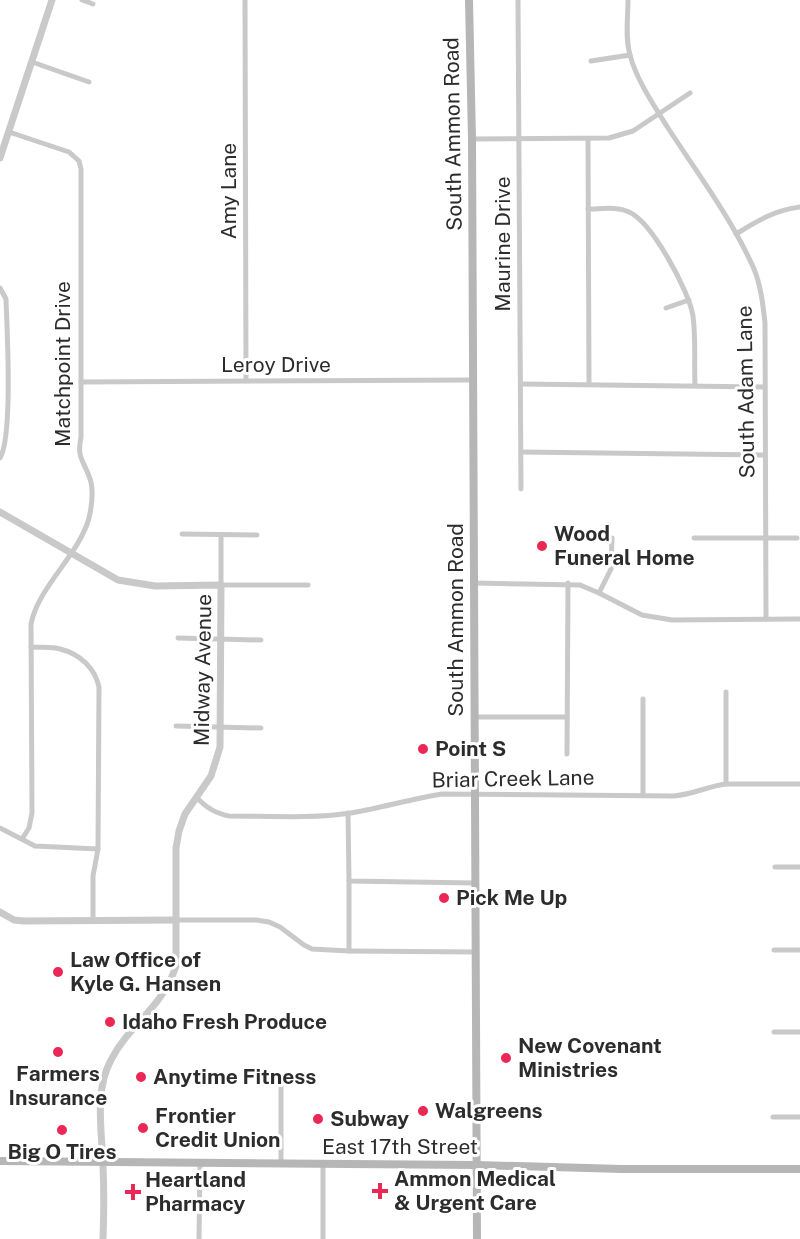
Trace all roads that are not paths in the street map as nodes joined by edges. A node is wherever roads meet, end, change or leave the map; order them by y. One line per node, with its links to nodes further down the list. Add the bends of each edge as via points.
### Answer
1 (52, 0): 10 (street)
2 (82, 0): 7 (street)
3 (245, 0): 26 (street, Amy Lane)
4 (470, 0): 16 (main road, South Ammon Road)
5 (518, 0): 15 (street, Maurine Drive)
6 (628, 0): 8 (street, South Adam Lane)
7 (93, 4)
8 (630, 55): 9 (street); 13 (street, South Adam Lane)
9 (591, 61)
10 (32, 62): 11 (street); 14 (street)
11 (89, 82)
12 (690, 93): 13 (street)
13 (659, 114): 17 (street, via 633,131); 21 (street, South Adam Lane)
14 (9, 132): 18 (street); 27 (street, Matchpoint Drive, via 69,152 79,161)
15 (519, 138): 16 (street); 17 (street); 28 (street, Maurine Drive)
16 (472, 139): 25 (main road, South Ammon Road)
17 (588, 139): 20 (street)
18 (0, 158)
19 (800, 207): 21 (street, via 765,217)
20 (588, 209): 23 (street, via 623,209 639,218 657,241); 29 (street)
21 (736, 234): 31 (street, South Adam Lane, via 755,271 762,299)
22 (0, 288): 34 (street, via 6,300 8,397 6,436)
23 (689, 300): 24 (street); 30 (street)
24 (666, 308)
25 (472, 380): 26 (street, Leroy Drive); 45 (main road, South Ammon Road)
26 (246, 381): 27 (street, Leroy Drive)
27 (81, 382): 44 (street, Matchpoint Drive, via 79,456 90,478 91,499 88,520)
28 (521, 384): 29 (street); 32 (street, Maurine Drive)
29 (589, 384): 30 (street)
30 (695, 385): 31 (street)
31 (765, 387): 33 (street, South Adam Lane)
32 (521, 452): 33 (street); 35 (street, Maurine Drive)
33 (764, 455): 42 (street, South Adam Lane)
34 (0, 458)
35 (521, 489)
36 (0, 512): 44 (street)
37 (182, 534): 38 (street)
38 (221, 535): 39 (street); 47 (street, Midway Avenue)
39 (257, 535)
40 (612, 538): 49 (street, via 611,569)
41 (694, 538): 42 (street)
42 (766, 538): 43 (street); 50 (street, South Adam Lane)
43 (797, 538)
44 (71, 554): 47 (street, via 128,582 155,586); 55 (street, Matchpoint Drive, via 35,609)
45 (473, 583): 46 (street); 58 (main road, South Ammon Road)
46 (568, 583): 49 (street); 59 (street)
47 (221, 585): 48 (street); 53 (street, Midway Avenue)
48 (308, 585)
49 (599, 592): 50 (street, via 652,618)
50 (766, 619): 51 (street)
51 (800, 619)
52 (178, 638): 53 (street)
53 (221, 639): 54 (street); 61 (street, Midway Avenue)
54 (261, 639)
55 (31, 647): 71 (street, Matchpoint Drive, via 32,813); 72 (street, via 60,648 82,660 96,676)
56 (726, 692): 64 (street)
57 (643, 699): 67 (street)
58 (475, 717): 59 (street); 66 (main road, South Ammon Road)
59 (567, 717): 63 (street)
60 (176, 726): 61 (street)
61 (220, 727): 62 (street); 68 (street, Midway Avenue, via 217,762)
62 (261, 728)
63 (567, 754)
64 (726, 784): 65 (street, Briar Creek Lane); 67 (street, Briar Creek Lane, via 686,796)
65 (800, 784)
66 (475, 793): 67 (street, Briar Creek Lane); 69 (street, Briar Creek Lane, via 410,799); 76 (main road, South Ammon Road)
67 (643, 795)
68 (197, 798): 69 (street, Briar Creek Lane, via 208,809 229,816); 78 (street, Midway Avenue, via 185,814 176,848)
69 (348, 813): 75 (street)
70 (0, 828): 71 (street)
71 (22, 839): 72 (street, via 35,846)
72 (98, 849): 79 (street, via 93,876)
73 (775, 867): 74 (street)
74 (800, 867)
75 (349, 881): 76 (street); 82 (street)
76 (474, 883): 83 (main road, South Ammon Road)
77 (0, 912): 79 (street, via 24,921)
78 (177, 920): 79 (street); 82 (street, via 262,921 280,927 312,949); 90 (street, Midway Avenue, via 177,958 171,981 106,1068 101,1093)
79 (93, 921)
80 (774, 950): 81 (street)
81 (800, 950)
82 (350, 951): 83 (street)
83 (475, 952): 94 (main road, South Ammon Road)
84 (774, 1032): 85 (street)
85 (800, 1032)
86 (280, 1078): 92 (street)
87 (772, 1117): 88 (street)
88 (800, 1117)
89 (0, 1161): 90 (main road, East 17th Street)
90 (103, 1162): 91 (main road, East 17th Street); 96 (street, Midway Avenue)
91 (200, 1164): 92 (main road, East 17th Street); 97 (street)
92 (280, 1164): 93 (main road, East 17th Street)
93 (323, 1165): 94 (main road, East 17th Street); 98 (street)
94 (477, 1165): 95 (main road, East 17th Street, via 634,1170); 99 (main road, South Ammon Road)
95 (800, 1169)
96 (103, 1239)
97 (199, 1239)
98 (323, 1239)
99 (477, 1239)

